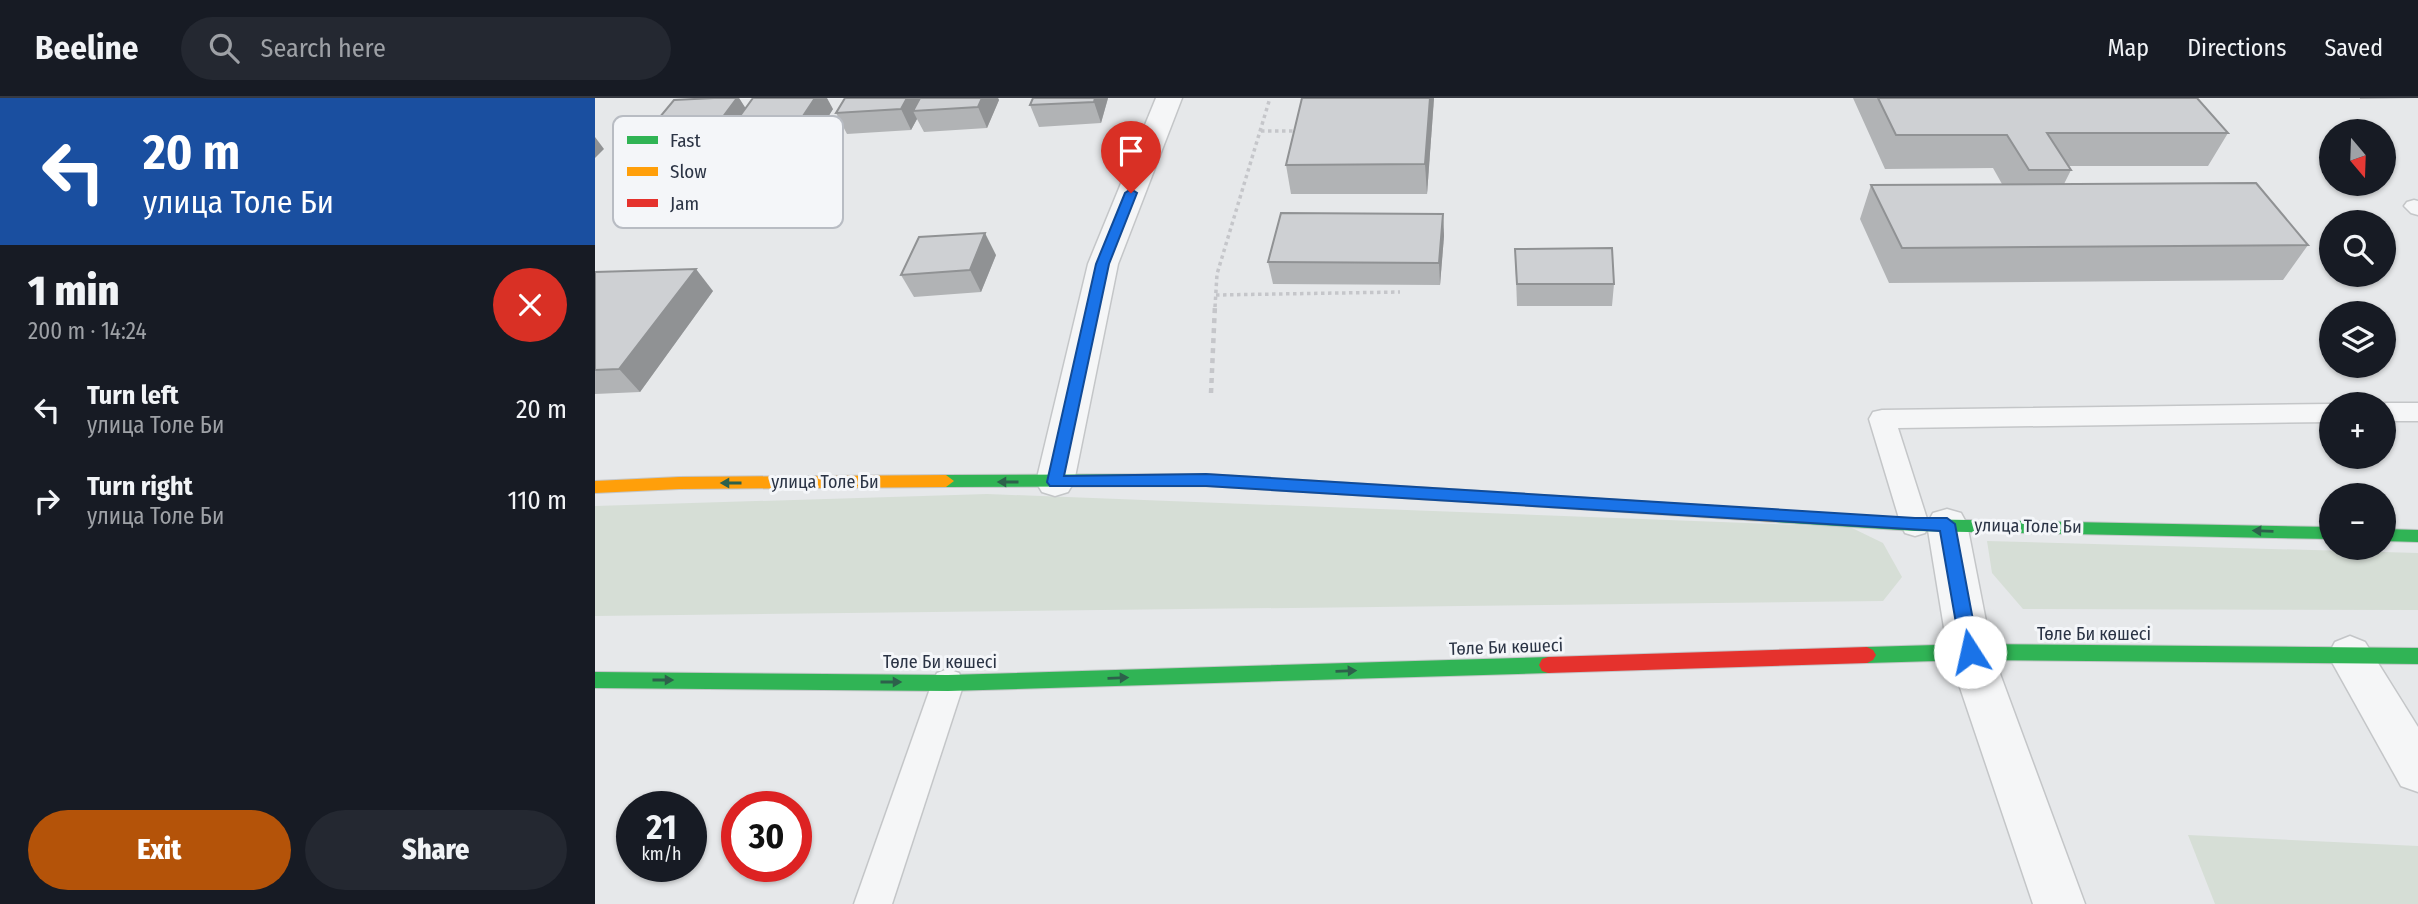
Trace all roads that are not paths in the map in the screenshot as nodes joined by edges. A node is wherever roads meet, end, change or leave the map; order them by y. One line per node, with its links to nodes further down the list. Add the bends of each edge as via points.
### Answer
1 (1169, 98): 5 (street, via 1103,264)
2 (2396, 412): 3 (lane)
3 (2418, 412)
4 (2319, 413): 7 (lane, via 1882,419)
5 (1055, 482): 6 (main road, улица Толе Би, one-way to 6); 7 (main road, улица Толе Би, via 1206,480)
6 (595, 487)
7 (1931, 524): 8 (main road, улица Толе Би, one-way to 7); 11 (street)
8 (2319, 533)
9 (2396, 535): 10 (main road)
10 (2418, 536)
11 (1970, 652): 12 (main road, Төле Би көшесі); 15 (main road, Төле Би көшесі, one-way to 11); 18 (street)
12 (2350, 654): 13 (main road, Төле Би көшесі); 16 (street)
13 (2418, 656)
14 (595, 680): 15 (main road, Төле Би көшесі, one-way to 15)
15 (948, 683): 17 (lane)
16 (2418, 770)
17 (873, 904)
18 (2059, 904)

